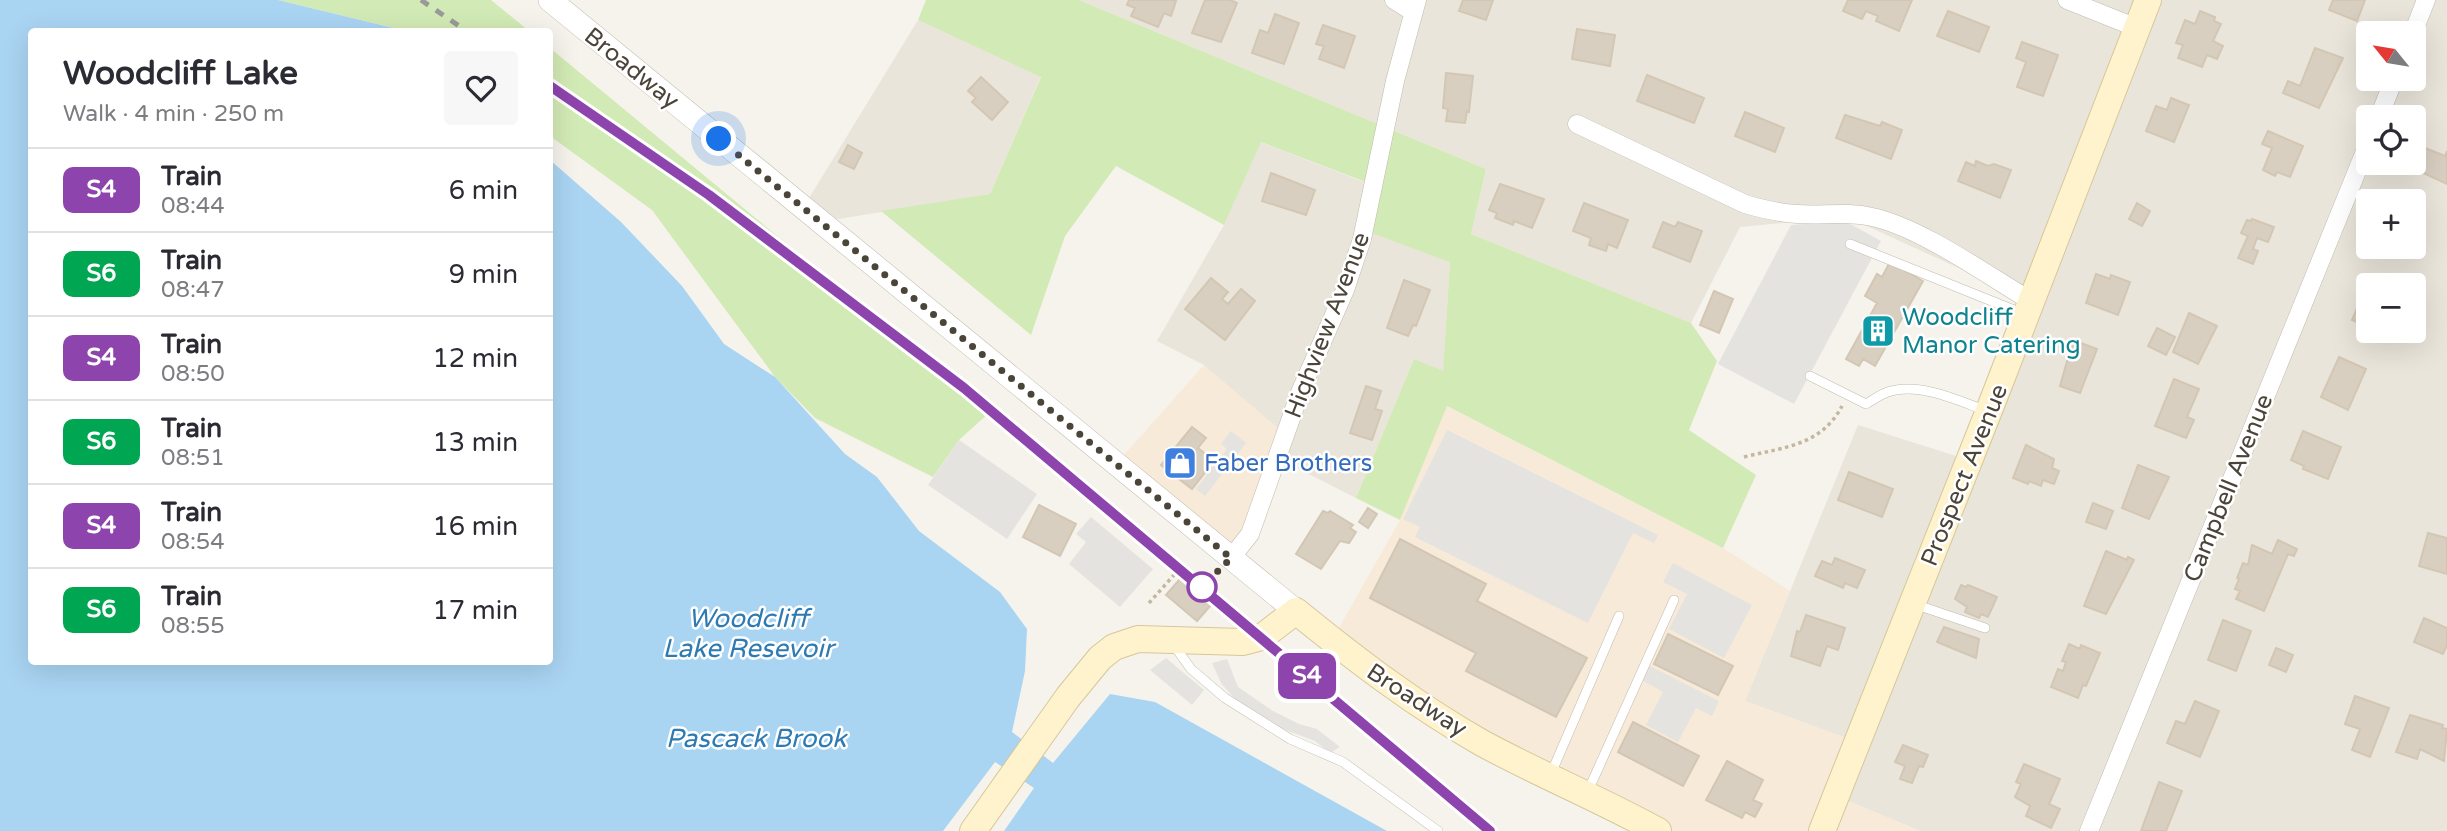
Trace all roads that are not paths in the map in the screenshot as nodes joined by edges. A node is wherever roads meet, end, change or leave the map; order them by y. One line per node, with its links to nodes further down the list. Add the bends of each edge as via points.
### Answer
1 (550, 0): 15 (street, Broadway)
2 (1394, 0): 6 (street)
3 (2067, 0): 8 (street)
4 (2148, 0): 8 (main road, Prospect Avenue)
5 (2426, 0): 7 (street)
6 (1415, 6): 15 (street, Highview Avenue, via 1362,239 1345,290 1301,390 1250,534)
7 (2418, 21)
8 (2137, 28): 12 (main road, Prospect Avenue)
9 (1577, 124): 12 (street, via 1745,204 1799,214 1873,217 1910,230)
10 (2356, 174): 28 (street, Campbell Avenue)
11 (1850, 244): 12 (lane)
12 (2029, 308): 14 (main road, Prospect Avenue)
13 (1810, 376): 14 (lane, via 1866,404 1890,391 1927,392)
14 (1989, 411): 17 (main road, Prospect Avenue)
15 (1231, 558): 18 (street, Broadway)
16 (1674, 600): 23 (lane)
17 (1913, 603): 20 (lane); 27 (main road, Prospect Avenue)
18 (1296, 611): 21 (main road, via 1262,637 1243,642); 22 (main road, Broadway, via 1426,708)
19 (1619, 616): 22 (lane)
20 (1985, 628)
21 (1170, 639): 24 (main road, via 1138,639 1114,647 1086,673); 25 (lane, via 1191,669 1225,698 1290,739 1343,762)
22 (1549, 778): 23 (main road, Broadway)
23 (1586, 796): 26 (main road, Broadway)
24 (973, 831)
25 (1438, 831)
26 (1658, 831)
27 (1822, 831)
28 (2089, 831)

